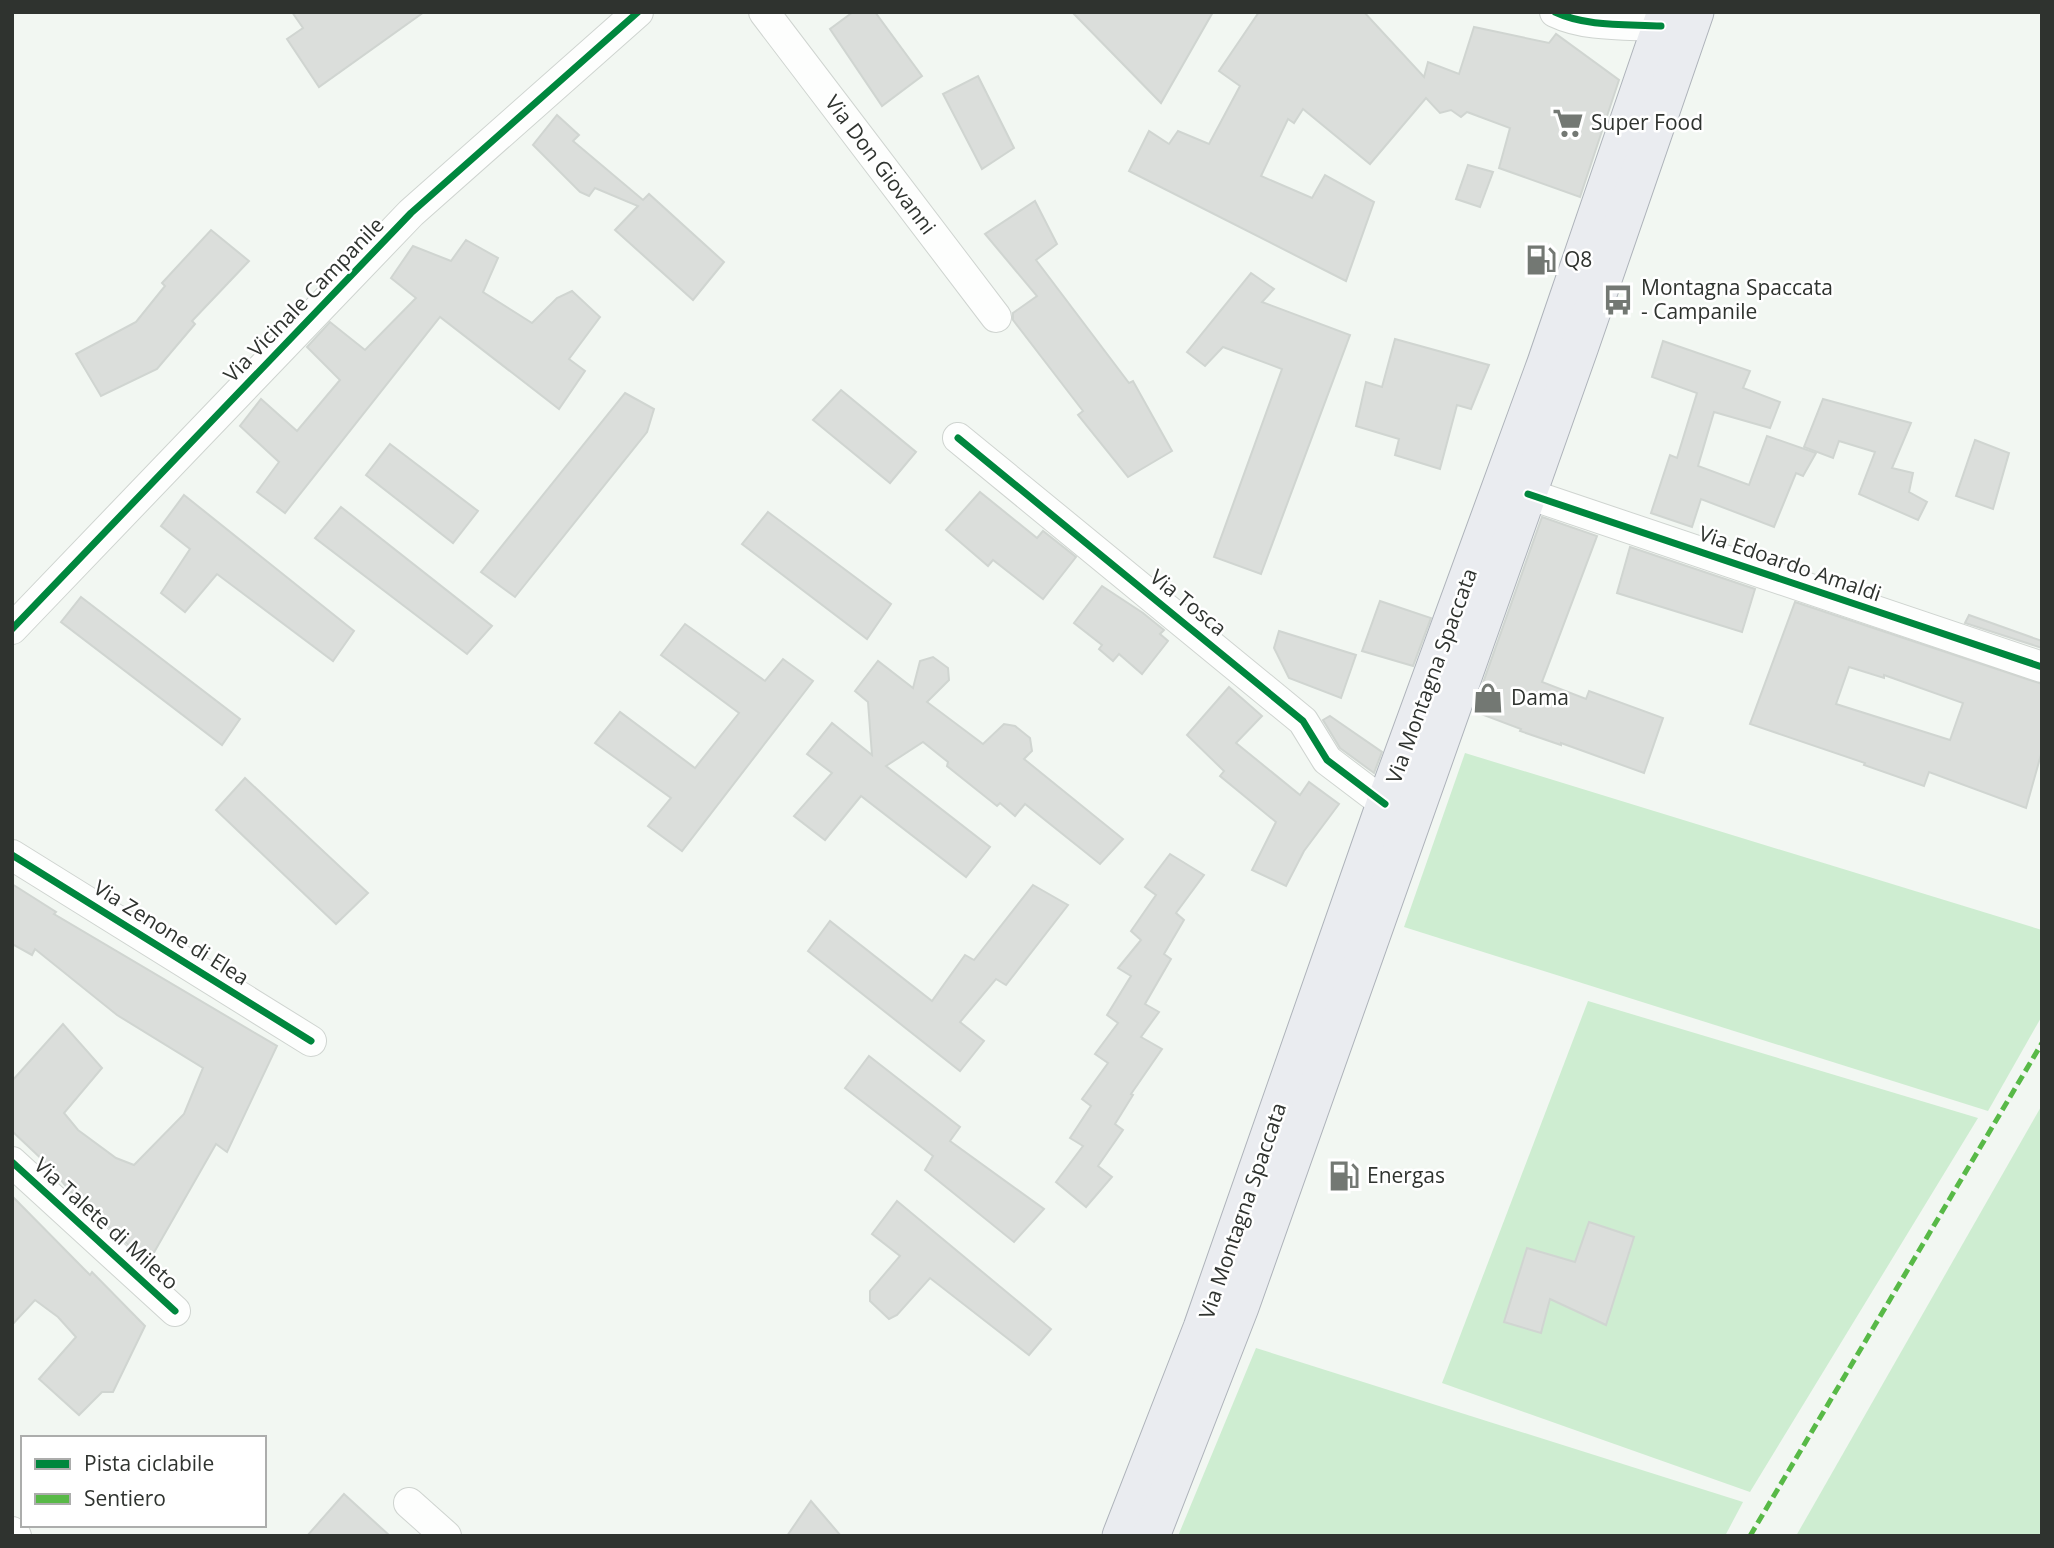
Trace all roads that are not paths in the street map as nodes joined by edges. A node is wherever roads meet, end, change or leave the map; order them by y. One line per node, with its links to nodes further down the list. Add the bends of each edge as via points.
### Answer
1 (638, 12): 9 (street, Via Vicinale Campanile, via 411,213)
2 (764, 12): 6 (street, Via Don Giovanni)
3 (1555, 12): 5 (street, via 1595,22)
4 (1695, 12): 8 (main road, Via Montagna Spaccata)
5 (1663, 19): 11 (main road, Via Montagna Spaccata, via 1546,363)
6 (996, 317)
7 (958, 438): 11 (street, Via Tosca, via 1303,721 1327,760)
8 (1528, 495): 10 (street, Via Edoardo Amaldi); 21 (main road, Via Montagna Spaccata, via 1240,1307)
9 (12, 629)
10 (2042, 667)
11 (1385, 804): 20 (main road, Via Montagna Spaccata, via 1202,1328)
12 (12, 855): 13 (street, Via Zenone di Elea)
13 (311, 1041)
14 (12, 1162): 15 (street, Via Talete di Mileto)
15 (176, 1311)
16 (410, 1503): 19 (street)
17 (12, 1532): 18 (street)
18 (16, 1536)
19 (446, 1536)
20 (1121, 1536)
21 (1151, 1536)

